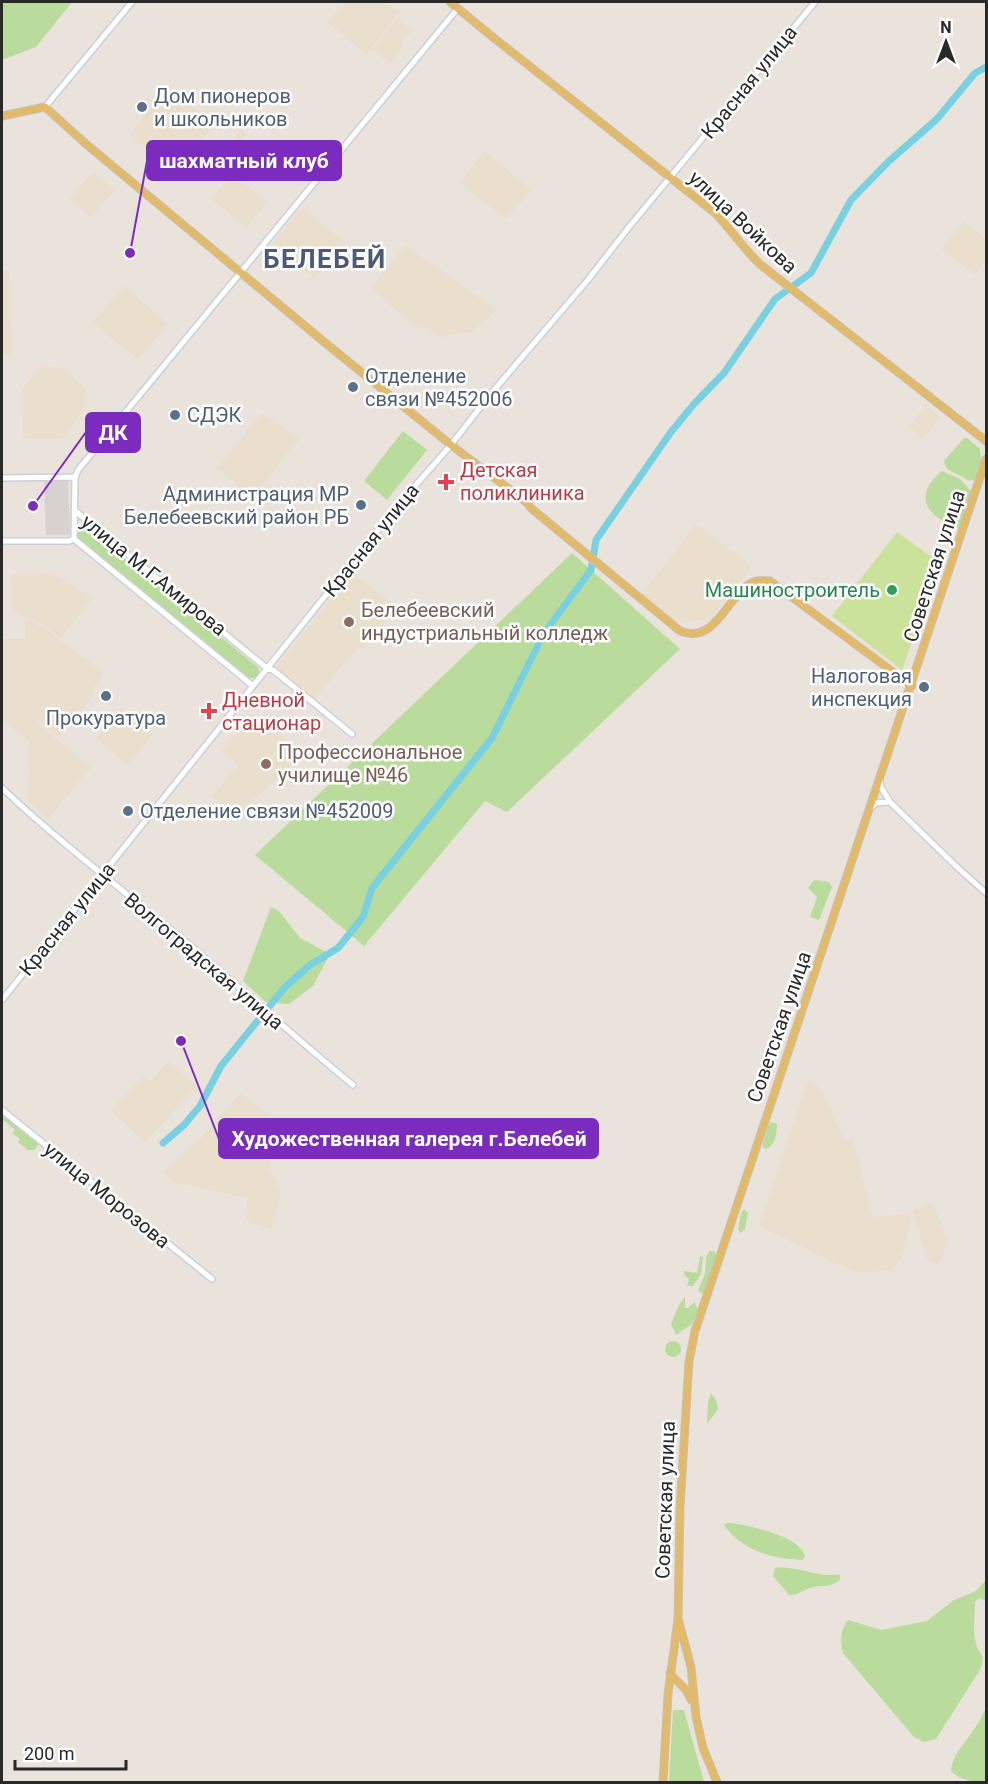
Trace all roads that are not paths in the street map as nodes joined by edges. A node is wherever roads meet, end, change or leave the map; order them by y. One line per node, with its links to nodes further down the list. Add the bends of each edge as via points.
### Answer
1 (132, 2): 5 (street)
2 (450, 2): 4 (main road, улица Войкова)
3 (815, 2): 7 (street, Красная улица)
4 (458, 8): 7 (main road, улица Войкова); 8 (street)
5 (45, 107): 6 (main road); 8 (main road)
6 (2, 116)
7 (671, 177): 9 (main road, улица Войкова, via 715,213 746,252); 11 (street, Красная улица)
8 (241, 272): 11 (main road); 15 (street)
9 (978, 435): 10 (main road, улица Войкова); 12 (main road)
10 (987, 441)
11 (451, 446): 20 (street, Красная улица, via 387,519); 22 (main road, via 525,501 680,632 696,635 716,623 747,585 770,581)
12 (987, 448)
13 (987, 453): 14 (main road, Советская улица)
14 (986, 459): 22 (main road, Советская улица)
15 (75, 477): 16 (street); 17 (street)
16 (2, 478)
17 (74, 510): 18 (street, улица М.Г.Амирова); 20 (street, улица М.Г.Амирова)
18 (74, 538): 19 (street); 21 (street, улица М.Г.Амирова)
19 (2, 541)
20 (268, 669): 21 (street, Красная улица); 23 (street, улица М.Г.Амирова)
21 (253, 686): 28 (street, Красная улица)
22 (912, 686): 24 (main road, Советская улица)
23 (352, 734)
24 (880, 775): 26 (street, via 881,787); 27 (main road, Советская улица)
25 (2, 788): 28 (street, Волгоградская улица)
26 (890, 802): 27 (street, via 876,802); 29 (street)
27 (867, 814): 34 (main road, Советская улица, via 690,1350)
28 (102, 875): 30 (street, Красная улица); 31 (street, Волгоградская улица)
29 (987, 893)
30 (2, 1000)
31 (353, 1085)
32 (2, 1110): 33 (street, улица Морозова)
33 (212, 1279)
34 (678, 1619): 35 (main road, Советская улица); 36 (main road, Советская улица)
35 (689, 1663): 36 (main road, via 680,1659); 37 (main road, Советская улица)
36 (672, 1664): 38 (main road, Советская улица)
37 (692, 1672): 39 (main road, via 688,1679); 41 (main road, Советская улица)
38 (670, 1673): 39 (main road, Советская улица); 40 (main road)
39 (680, 1681): 40 (main road); 41 (main road, Советская улица)
40 (668, 1694): 42 (main road)
41 (696, 1717): 43 (main road, Советская улица)
42 (663, 1782)
43 (717, 1782)

